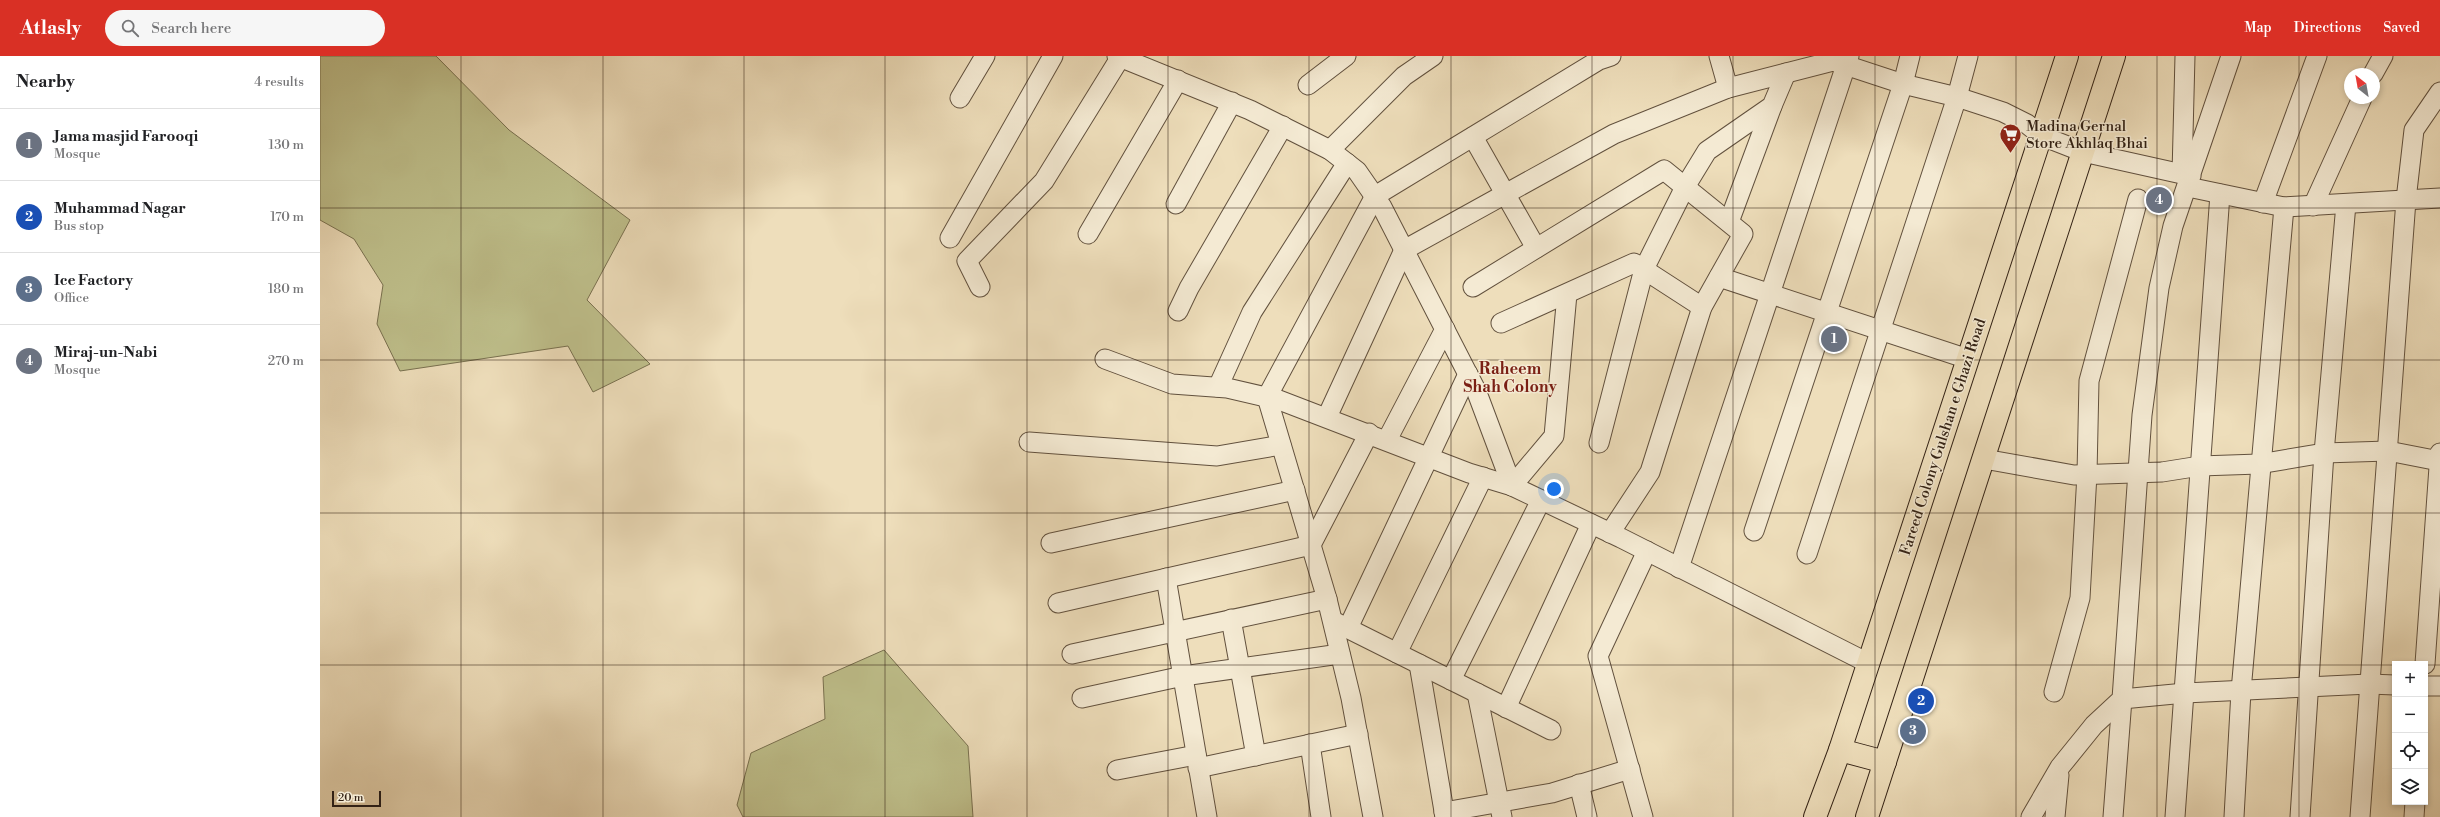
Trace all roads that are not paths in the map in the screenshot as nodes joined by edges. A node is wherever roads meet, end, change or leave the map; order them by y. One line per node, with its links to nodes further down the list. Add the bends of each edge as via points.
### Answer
1 (985, 56): 26 (street)
2 (1053, 56): 51 (street)
3 (1346, 56): 22 (street)
4 (1433, 56): 17 (street)
5 (1611, 56): 31 (street, via 1599,60)
6 (1719, 56): 23 (street)
7 (1910, 56): 21 (street)
8 (1968, 56): 25 (street)
9 (2067, 56): 32 (main road, Fareed Colony Gulshan e Ghazi Road)
10 (2114, 56): 34 (main road)
11 (2185, 56): 36 (street)
12 (2231, 56): 36 (street)
13 (2317, 56): 44 (street)
14 (2383, 56): 18 (street)
15 (1128, 58): 20 (street); 56 (street, via 1044,181 967,260)
16 (1848, 61): 19 (street, via 1833,61); 21 (street); 59 (street)
17 (1408, 63): 33 (street)
18 (2376, 68)
19 (1786, 73): 23 (street); 29 (street)
20 (1178, 80): 27 (street); 50 (street)
21 (1903, 84): 25 (street); 62 (street)
22 (1308, 85)
23 (1728, 88): 38 (street, via 1614,134)
24 (2440, 92): 43 (street, via 2414,130)
25 (1957, 97): 32 (street, via 2003,112 2027,124); 65 (street)
26 (960, 98)
27 (1232, 102): 30 (street); 45 (street)
28 (2359, 104): 47 (street)
29 (1772, 106): 37 (street, via 1707,151); 49 (street)
30 (1283, 126): 33 (street); 61 (street)
31 (1473, 136): 38 (street); 40 (street)
32 (2042, 136): 34 (street); 67 (main road, Fareed Colony Gulshan e Ghazi Road)
33 (1330, 150): 35 (street)
34 (2083, 152): 36 (street); 81 (main road)
35 (1347, 163): 40 (street, via 1357,171); 69 (street, via 1252,312)
36 (2187, 179): 39 (street); 84 (street, via 2159,288)
37 (1685, 187): 49 (street); 52 (street, via 1664,170); 54 (street)
38 (1505, 194): 52 (street); 53 (street)
39 (2220, 194): 44 (street); 83 (street)
40 (1374, 196): 53 (street); 70 (street)
41 (2440, 198): 43 (street)
42 (2138, 199): 85 (street, via 2089,381)
43 (2406, 200): 46 (street); 77 (street)
44 (2262, 203): 48 (street)
45 (1176, 204)
46 (2346, 204): 47 (street); 78 (street)
47 (2313, 206): 48 (street)
48 (2284, 208): 82 (street)
49 (1728, 222): 55 (street, via 1743,234)
50 (1088, 234)
51 (950, 238)
52 (1536, 248): 57 (street)
53 (1404, 250): 64 (street); 71 (street)
54 (1644, 270): 58 (street, via 1634,263); 60 (street); 75 (street)
55 (1719, 277): 59 (street); 60 (street)
56 (980, 286)
57 (1473, 287)
58 (1567, 294): 63 (street); 87 (street, via 1554,436)
59 (1770, 294): 62 (street); 97 (street)
60 (1702, 307): 92 (street, via 1650,472)
61 (1178, 311)
62 (1827, 313): 65 (street); 91 (street)
63 (1501, 323)
64 (1445, 329): 68 (street); 73 (street)
65 (1881, 331): 67 (street); 96 (street)
66 (1104, 359): 69 (street, via 1172,384)
67 (1968, 359): 108 (main road, Fareed Colony Gulshan e Ghazi Road)
68 (1468, 374): 79 (street); 87 (street)
69 (1218, 387): 70 (street)
70 (1267, 397): 71 (street); 76 (street)
71 (1327, 417): 72 (street)
72 (1369, 433): 73 (street); 94 (street)
73 (1387, 440): 79 (street)
74 (1029, 442): 76 (street, via 1217,456)
75 (1599, 443)
76 (1281, 445): 88 (street)
77 (2388, 452): 78 (street); 80 (street); 113 (street)
78 (2324, 453): 82 (street); 117 (street)
79 (1429, 457): 86 (street); 102 (street)
80 (2440, 457): 107 (street)
81 (1984, 459): 85 (street, via 2074,475); 131 (main road)
82 (2260, 464): 83 (street); 119 (street)
83 (2200, 466): 84 (street); 121 (street)
84 (2137, 473): 85 (street); 123 (street)
85 (2087, 474): 118 (street, via 2080,598)
86 (1484, 477): 87 (street); 104 (street)
87 (1512, 486): 89 (street)
88 (1295, 490): 93 (street); 94 (street)
89 (1541, 500): 90 (street); 112 (street)
90 (1591, 524): 92 (street); 124 (street)
91 (1754, 532)
92 (1610, 533): 95 (street)
93 (1052, 543)
94 (1311, 545): 98 (street); 99 (street)
95 (1647, 551): 97 (street); 133 (street, via 1598,656)
96 (1807, 554)
97 (1679, 568): 108 (street)
98 (1166, 578): 100 (street); 103 (street)
99 (1327, 599): 101 (street); 102 (street)
100 (1058, 603)
101 (1231, 619): 103 (street); 110 (street)
102 (1340, 624): 104 (street); 106 (street)
103 (1175, 630): 105 (street); 111 (street)
104 (1397, 653): 109 (street)
105 (1072, 654)
106 (1340, 654): 110 (street); 126 (street)
107 (2425, 661)
108 (1868, 663): 128 (main road, Fareed Colony Gulshan e Ghazi Road)
109 (1420, 664): 112 (street); 138 (street)
110 (1240, 668): 111 (street); 129 (street)
111 (1183, 676): 122 (street); 130 (street)
112 (1451, 680): 120 (street)
113 (2369, 684): 114 (street); 117 (street); 152 (street)
114 (2392, 685)
115 (2428, 686): 116 (street)
116 (2440, 686)
117 (2308, 687): 119 (street); 151 (street)
118 (2054, 692)
119 (2241, 692): 121 (street); 150 (street)
120 (1477, 693): 124 (street); 137 (street)
121 (2185, 693): 123 (street); 149 (street)
122 (1082, 698)
123 (2122, 699): 132 (street, via 2094,725); 148 (street)
124 (1506, 708): 125 (street)
125 (1551, 730)
126 (1358, 734): 127 (street); 141 (street)
127 (1310, 744): 129 (street); 140 (street)
128 (1840, 750): 131 (main road); 144 (main road, Fareed Colony Gulshan e Ghazi Road)
129 (1256, 756): 130 (street)
130 (1197, 761): 134 (street); 139 (street)
131 (1885, 762): 145 (main road)
132 (2060, 767): 146 (street); 147 (street)
133 (1630, 769): 135 (street); 143 (street)
134 (1117, 770)
135 (1579, 784): 137 (street); 142 (street)
136 (2415, 805): 153 (street)
137 (1501, 810): 138 (street)
138 (1444, 815)
139 (1206, 817)
140 (1321, 817)
141 (1373, 817)
142 (1587, 817)
143 (1643, 817)
144 (1815, 817)
145 (1867, 817)
146 (2031, 817)
147 (2055, 817)
148 (2113, 817)
149 (2175, 817)
150 (2234, 817)
151 (2300, 817)
152 (2360, 817)
153 (2414, 817)

